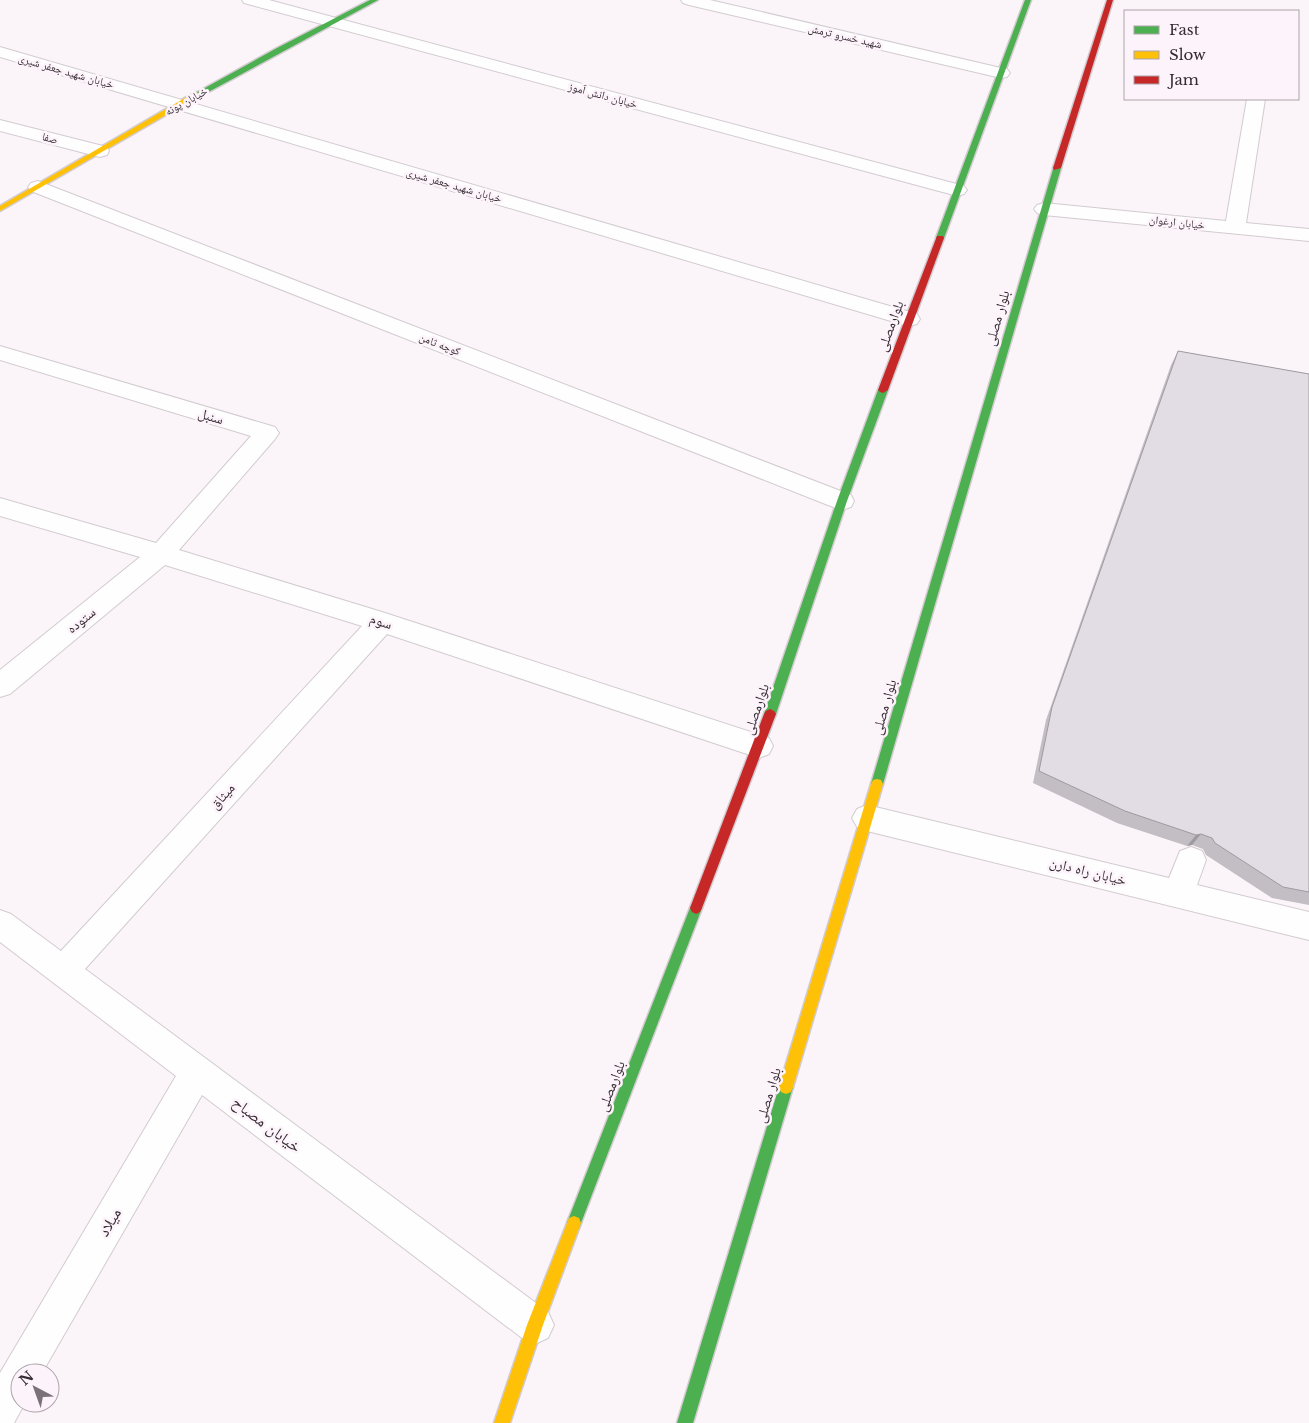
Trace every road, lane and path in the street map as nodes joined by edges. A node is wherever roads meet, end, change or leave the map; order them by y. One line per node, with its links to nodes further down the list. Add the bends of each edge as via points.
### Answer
1 (250, 0): 6 (street, خیابان دانش آموز)
2 (375, 0): 6 (street, خیابان پونه)
3 (689, 0): 8 (street, شهید خسرو ترمش)
4 (1028, 0): 8 (street, بلوارمصلی)
5 (1110, 0): 16 (street, بلوار مصلی)
6 (330, 22): 10 (street, خیابان پونه); 14 (street, خیابان دانش آموز)
7 (0, 52): 10 (street, خیابان شهید جعفر شیری)
8 (1002, 73): 14 (street, بلوارمصلی)
9 (1256, 100): 17 (street)
10 (180, 105): 12 (street, خیابان پونه); 19 (street, خیابان شهید جعفر شیری)
11 (0, 125): 12 (street, صفا)
12 (100, 151): 13 (street, خیابان پونه)
13 (38, 187): 15 (street, خیابان پونه); 21 (street, کوچه ثامن)
14 (957, 190): 19 (street, بلوارمصلی)
15 (0, 209)
16 (1044, 209): 17 (street, خیابان ارغوان); 27 (street, بلوار مصلی)
17 (1235, 228): 18 (street, خیابان ارغوان)
18 (1309, 236)
19 (909, 318): 21 (street, بلوارمصلی)
20 (0, 353): 23 (street, سنبل, via 267,433)
21 (842, 501): 26 (street, بلوارمصلی)
22 (0, 507): 23 (street, سوم)
23 (161, 554): 24 (street, سوم); 25 (street, ستوده)
24 (382, 622): 26 (street, سوم); 32 (street, میثاق)
25 (0, 686)
26 (759, 746): 34 (street, بلوارمصلی)
27 (867, 818): 29 (street, خیابان راه دارن); 39 (street, بلوار مصلی)
28 (1191, 860): 29 (street)
29 (1179, 893): 31 (street, خیابان راه دارن)
30 (0, 924): 32 (street, خیابان مصباح)
31 (1309, 926)
32 (63, 971): 33 (street, خیابان مصباح)
33 (197, 1071): 34 (street, خیابان مصباح); 35 (street, میلاد)
34 (534, 1325): 38 (street, بلوارمصلی)
35 (27, 1363)
36 (10, 1393): 37 (street, میلاد)
37 (0, 1410)
38 (502, 1423)
39 (686, 1423)

